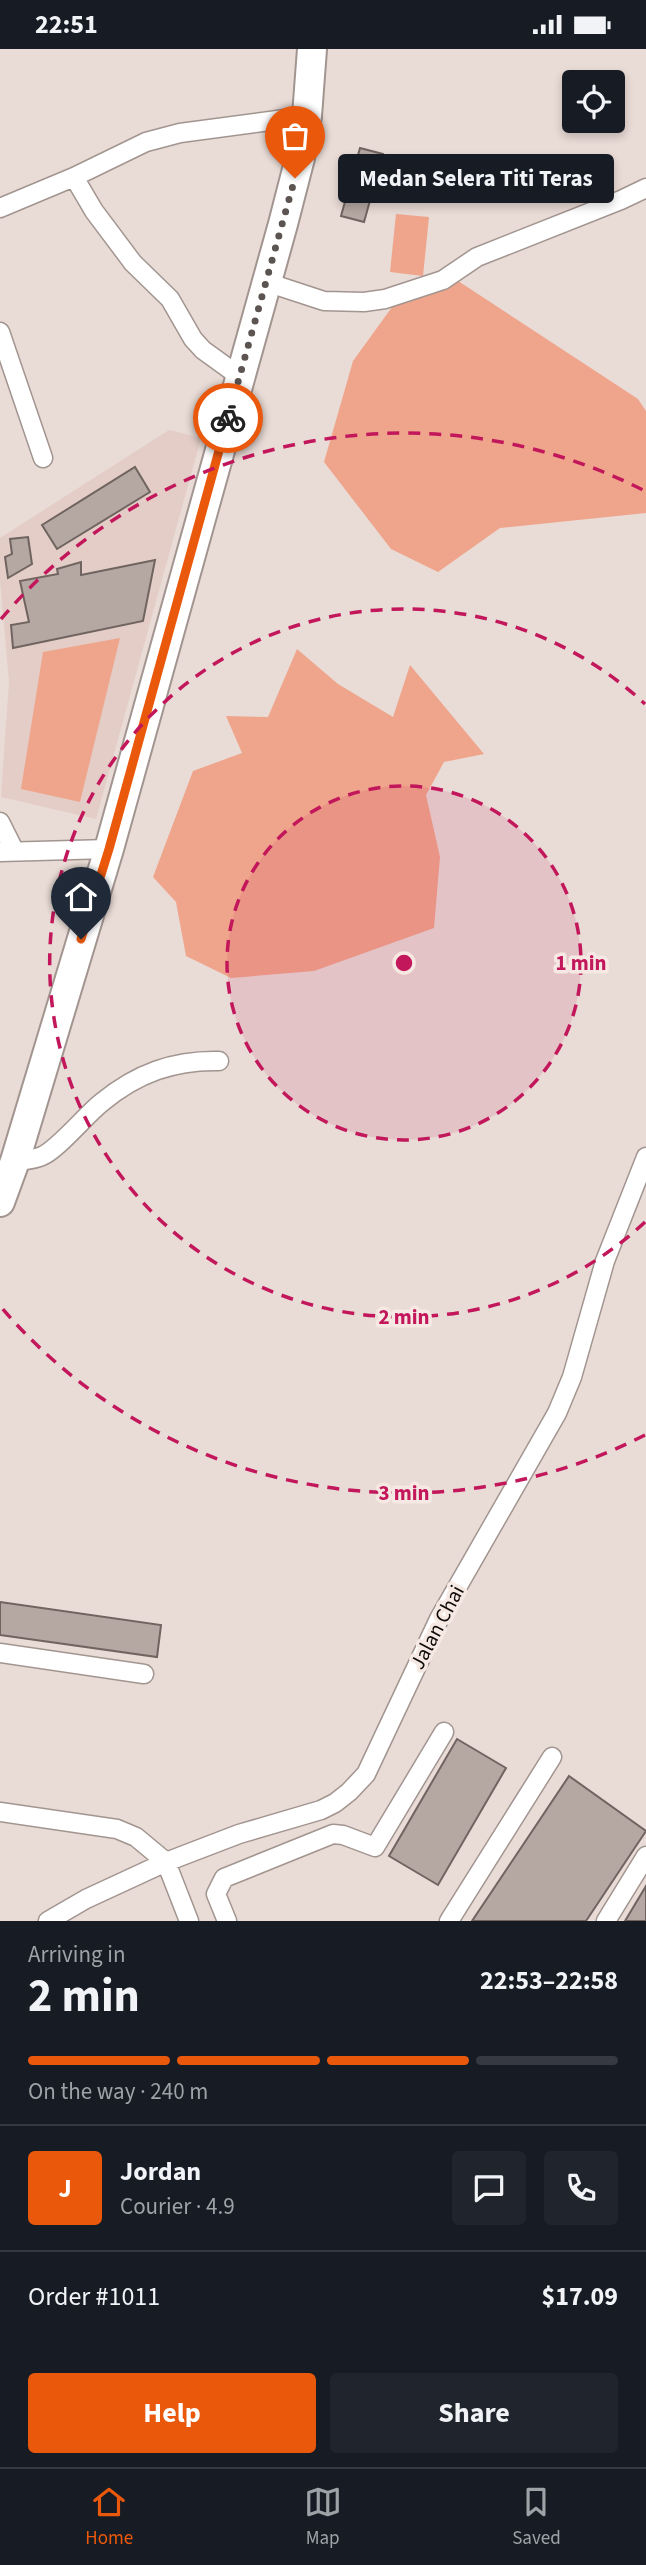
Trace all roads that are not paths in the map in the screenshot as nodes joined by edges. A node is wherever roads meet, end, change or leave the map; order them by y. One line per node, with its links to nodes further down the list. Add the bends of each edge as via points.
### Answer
1 (312, 49): 2 (main road)
2 (307, 116): 3 (street, via 164,137 132,147); 6 (main road)
3 (74, 177): 5 (street); 8 (street, via 134,263 170,299 193,339)
4 (646, 188): 6 (street, via 477,257 443,280 385,299 324,301)
5 (0, 208)
6 (266, 282): 8 (main road)
7 (0, 332): 9 (street)
8 (239, 376): 11 (main road)
9 (43, 458)
10 (0, 822): 12 (street)
11 (109, 849): 12 (street); 15 (main road)
12 (7, 851)
13 (219, 1061): 15 (street, via 164,1066 111,1095 43,1156)
14 (646, 1157): 23 (street, Jalan Chai, via 605,1261 557,1413 439,1619 366,1774 321,1810)
15 (15, 1161): 16 (main road)
16 (0, 1202)
17 (0, 1653): 18 (street)
18 (144, 1674)
19 (444, 1732): 26 (street, via 375,1847 334,1834 224,1878 216,1895)
20 (552, 1757): 27 (street)
21 (0, 1812): 23 (street, via 117,1829)
22 (646, 1856): 28 (street)
23 (166, 1862): 24 (street, Jalan Chai); 25 (street)
24 (48, 1921)
25 (189, 1921)
26 (228, 1921)
27 (449, 1921)
28 (606, 1921)

